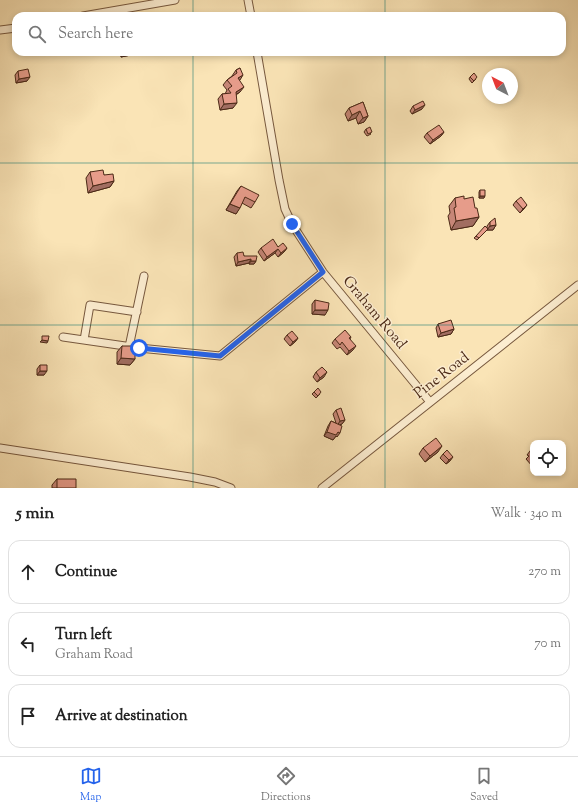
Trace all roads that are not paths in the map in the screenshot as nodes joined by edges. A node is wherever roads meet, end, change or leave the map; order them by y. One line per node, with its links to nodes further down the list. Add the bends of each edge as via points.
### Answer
1 (175, 0): 3 (street)
2 (248, 0): 4 (street)
3 (106, 12)
4 (250, 12)
5 (12, 28): 6 (street)
6 (0, 30)
7 (258, 56): 8 (street, Graham Road, via 285,209 299,238)
8 (323, 272): 14 (street, via 220,356); 15 (street, Graham Road)
9 (144, 276): 11 (street)
10 (578, 285): 15 (street, Pine Road)
11 (136, 312): 13 (street, via 90,305); 14 (street)
12 (63, 337): 13 (street)
13 (84, 340): 14 (street)
14 (129, 347)
15 (430, 402): 18 (street, Pine Road)
16 (0, 448): 17 (street, via 190,477)
17 (231, 488)
18 (322, 488)

